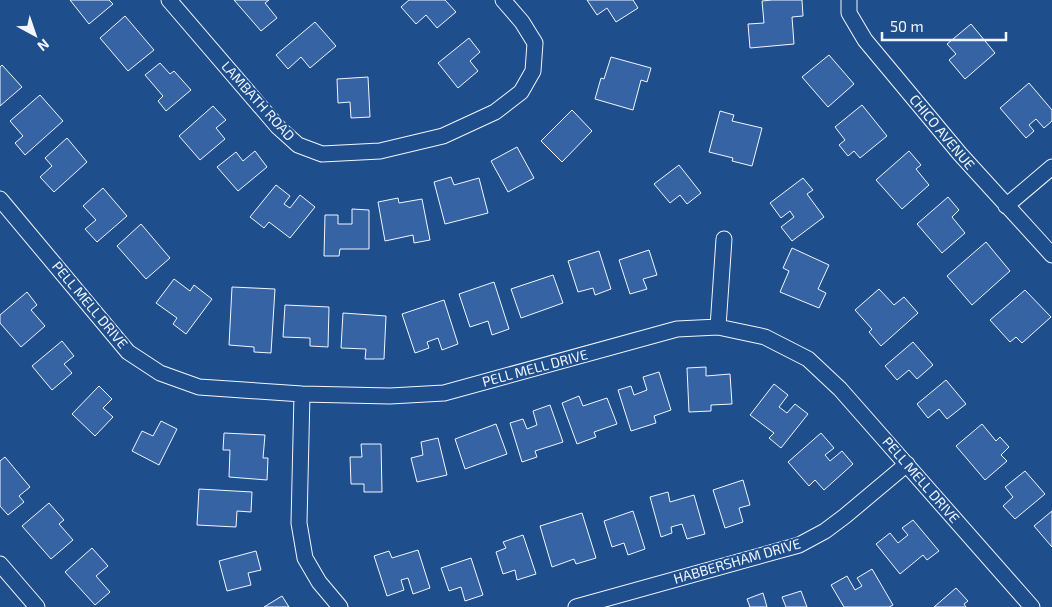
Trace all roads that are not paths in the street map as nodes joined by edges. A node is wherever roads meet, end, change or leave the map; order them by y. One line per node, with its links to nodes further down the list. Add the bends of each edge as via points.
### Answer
1 (169, 0): 2 (street, LAMBATH ROAD, via 278,127 298,145 322,154 380,152 442,136 495,112 521,92 533,71 535,43)
2 (503, 0)
3 (848, 0): 6 (street, CHICO AVENUE, via 849,13 865,40)
4 (1052, 168): 6 (street)
5 (0, 199): 10 (street, PELL MELL DRIVE, via 128,352 160,373 199,387)
6 (1006, 206): 8 (street, CHICO AVENUE)
7 (724, 240): 9 (street)
8 (1052, 255)
9 (718, 327): 10 (street, PELL MELL DRIVE, via 677,329 444,393 390,396); 11 (street, PELL MELL DRIVE, via 764,337 808,359 840,389)
10 (302, 394): 14 (street, via 299,523 305,558 319,582)
11 (907, 464): 15 (street, HABBERSHAM DRIVE, via 825,531 798,545); 16 (street, PELL MELL DRIVE)
12 (0, 564): 13 (street)
13 (36, 607)
14 (340, 607)
15 (576, 607)
16 (1032, 607)

